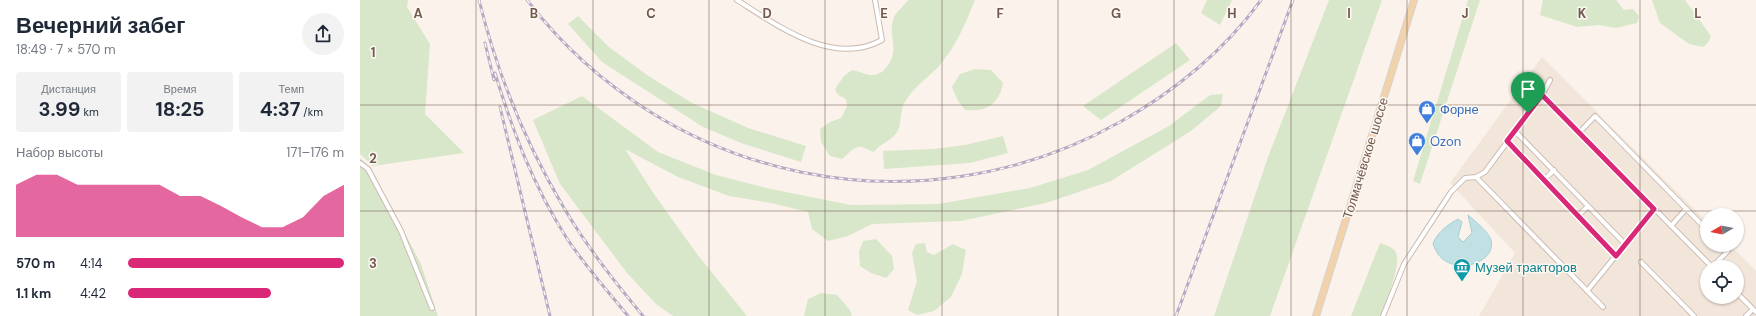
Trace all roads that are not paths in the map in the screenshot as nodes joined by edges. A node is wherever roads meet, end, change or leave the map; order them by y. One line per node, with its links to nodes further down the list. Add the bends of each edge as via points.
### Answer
1 (737, 0): 2 (street, via 766,19 810,42 854,50 882,40)
2 (876, 0)
3 (1414, 0): 30 (main road, Толмачёвское шоссе)
4 (1550, 80): 5 (street)
5 (1542, 95): 6 (street); 7 (street)
6 (1515, 130): 8 (street); 10 (street)
7 (1580, 132): 14 (street); 15 (street, via 1595,116)
8 (1507, 141): 11 (street, via 1485,172); 12 (street)
9 (360, 164): 28 (street, via 368,170 401,231)
10 (1554, 170): 12 (street); 13 (street)
11 (1476, 177): 25 (street); 31 (street, via 1465,178 1450,192 1404,264)
12 (1544, 180): 16 (street)
13 (1588, 206): 16 (street); 19 (street)
14 (1654, 209): 18 (street); 19 (street)
15 (1686, 209): 17 (street); 18 (street)
16 (1578, 216): 21 (street)
17 (1700, 223)
18 (1671, 226): 22 (street)
19 (1625, 244): 21 (street)
20 (1728, 252): 23 (street)
21 (1616, 256): 25 (street)
22 (1705, 260)
23 (1719, 260)
24 (1641, 262): 32 (street)
25 (1587, 291): 27 (street)
26 (1744, 300): 29 (street)
27 (1603, 307)
28 (432, 308)
29 (1755, 311): 33 (street)
30 (1316, 316)
31 (1383, 316)
32 (1694, 316)
33 (1746, 316)

